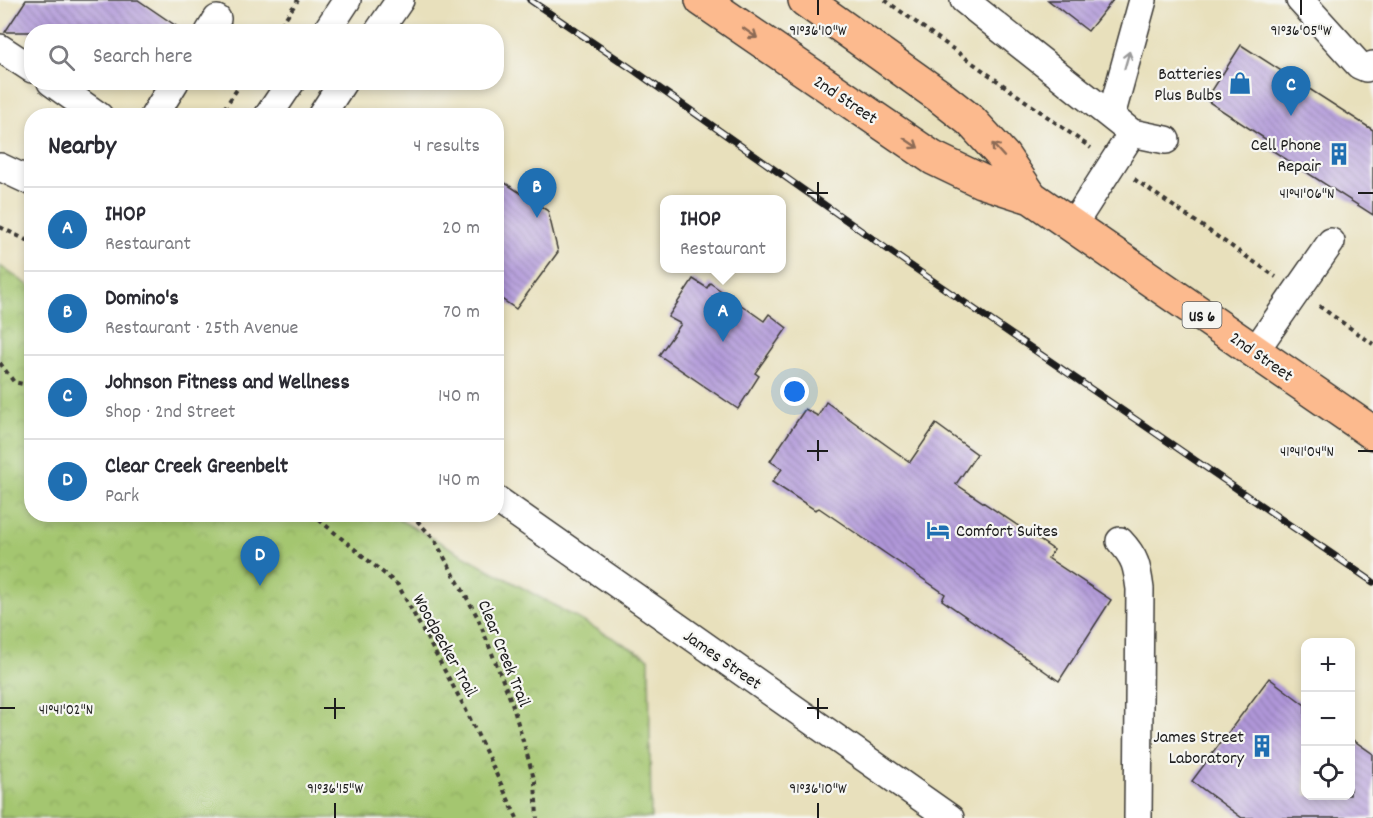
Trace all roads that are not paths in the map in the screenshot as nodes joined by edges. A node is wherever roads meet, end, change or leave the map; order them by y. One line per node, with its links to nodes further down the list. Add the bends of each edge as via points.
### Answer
1 (348, 0): 8 (street)
2 (400, 0): 9 (street)
3 (702, 0): 26 (main road, 2nd Street / US 6, one-way to 26, via 933,158 981,181)
4 (805, 0): 26 (main road, 2nd Street / US 6, one-way to 4, via 1004,157 971,121)
5 (964, 0): 21 (street)
6 (1143, 0): 21 (street, one-way to 6)
7 (1300, 0): 12 (street, via 1359,65)
8 (332, 24)
9 (384, 24)
10 (0, 48): 11 (street)
11 (24, 64)
12 (1373, 65)
13 (62, 90): 17 (street)
14 (170, 90): 18 (street)
15 (286, 90): 19 (street)
16 (338, 90): 20 (street)
17 (88, 108)
18 (159, 108)
19 (273, 108)
20 (326, 108)
21 (1111, 116): 22 (street)
22 (1132, 133): 23 (street); 27 (street)
23 (1166, 141)
24 (0, 167): 25 (street)
25 (24, 178)
26 (1031, 197): 27 (main road, 2nd Street / US 6)
27 (1073, 225): 29 (main road, 2nd Street / US 6)
28 (1330, 242): 29 (street)
29 (1255, 351): 30 (main road, 2nd Street / US 6)
30 (1373, 433)
31 (504, 505): 33 (street, James Street)
32 (1120, 541): 34 (street, via 1133,554 1140,589)
33 (951, 818)
34 (1138, 818)

